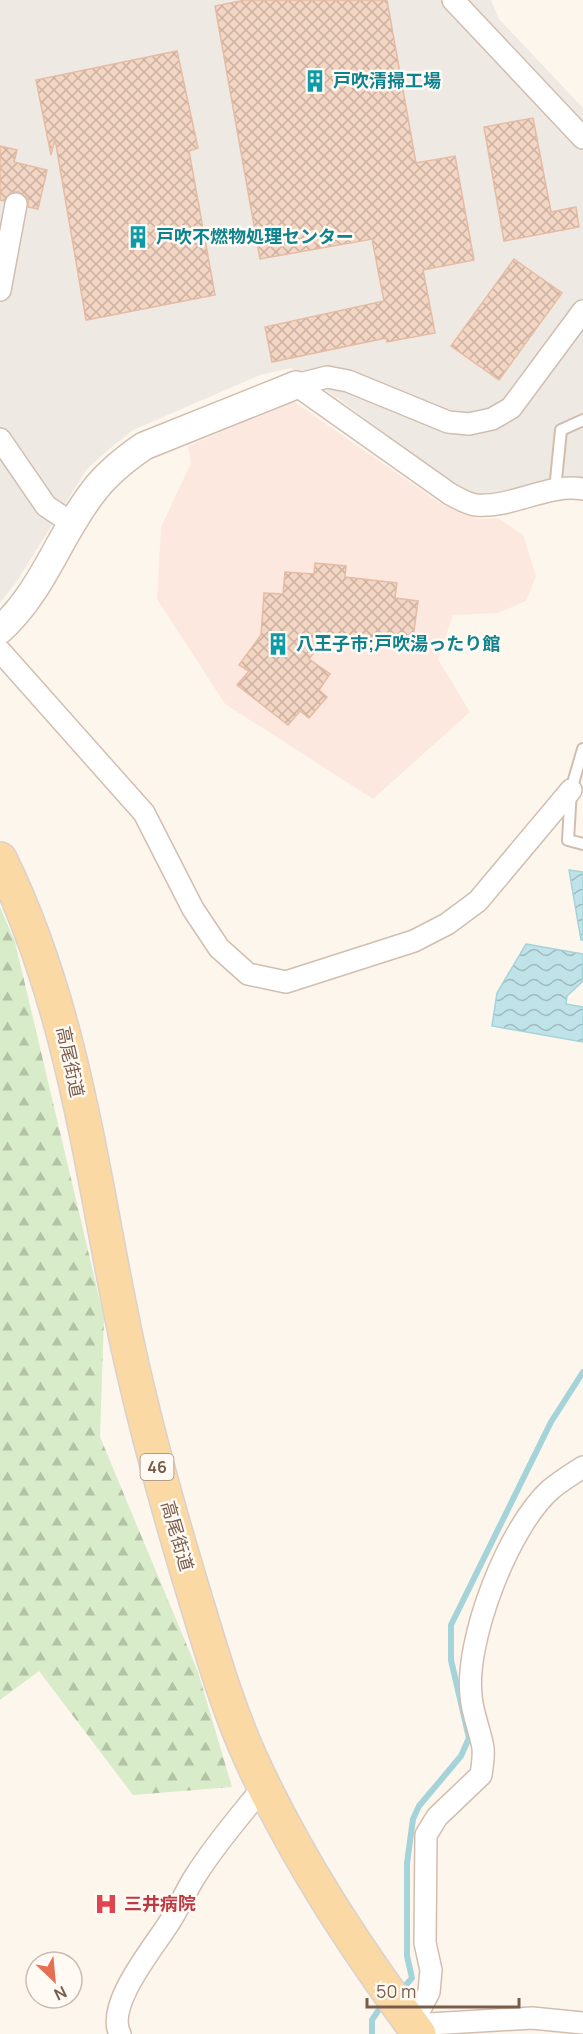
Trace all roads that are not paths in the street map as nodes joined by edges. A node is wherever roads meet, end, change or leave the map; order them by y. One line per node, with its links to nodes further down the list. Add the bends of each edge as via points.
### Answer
1 (453, 0): 2 (street)
2 (583, 138)
3 (16, 204): 4 (street)
4 (0, 290)
5 (583, 311): 6 (street, via 511,408 492,419 469,424 448,422 348,381 327,377)
6 (296, 385): 10 (street, via 450,494 474,505 499,504); 11 (street, via 144,446 123,460 93,491)
7 (583, 420): 10 (lane, via 561,430)
8 (0, 439): 11 (street, via 46,506)
9 (583, 489): 10 (street)
10 (555, 490)
11 (73, 524): 12 (street, via 40,584 18,614)
12 (0, 630)
13 (0, 651): 15 (street, via 144,813 193,909 219,948 248,974 286,982 414,941 447,924 478,901)
14 (583, 749): 15 (lane)
15 (571, 790): 16 (lane, via 568,840)
16 (583, 844)
17 (0, 859): 19 (main road, 高尾街道 / 46, via 40,952 64,1028 128,1344 178,1540 234,1719)
18 (583, 1467): 21 (street, via 549,1491 528,1519 484,1605 471,1655 471,1695 483,1750 481,1775 437,1817 426,1835 424,1943 431,1970 429,1992)
19 (264, 1786): 21 (main road, 高尾街道 / 46, via 326,1900); 22 (street, via 196,1875 170,1923 136,1970 120,2012)
20 (583, 2023): 21 (street, via 532,2018)
21 (415, 2029)
22 (120, 2034)

